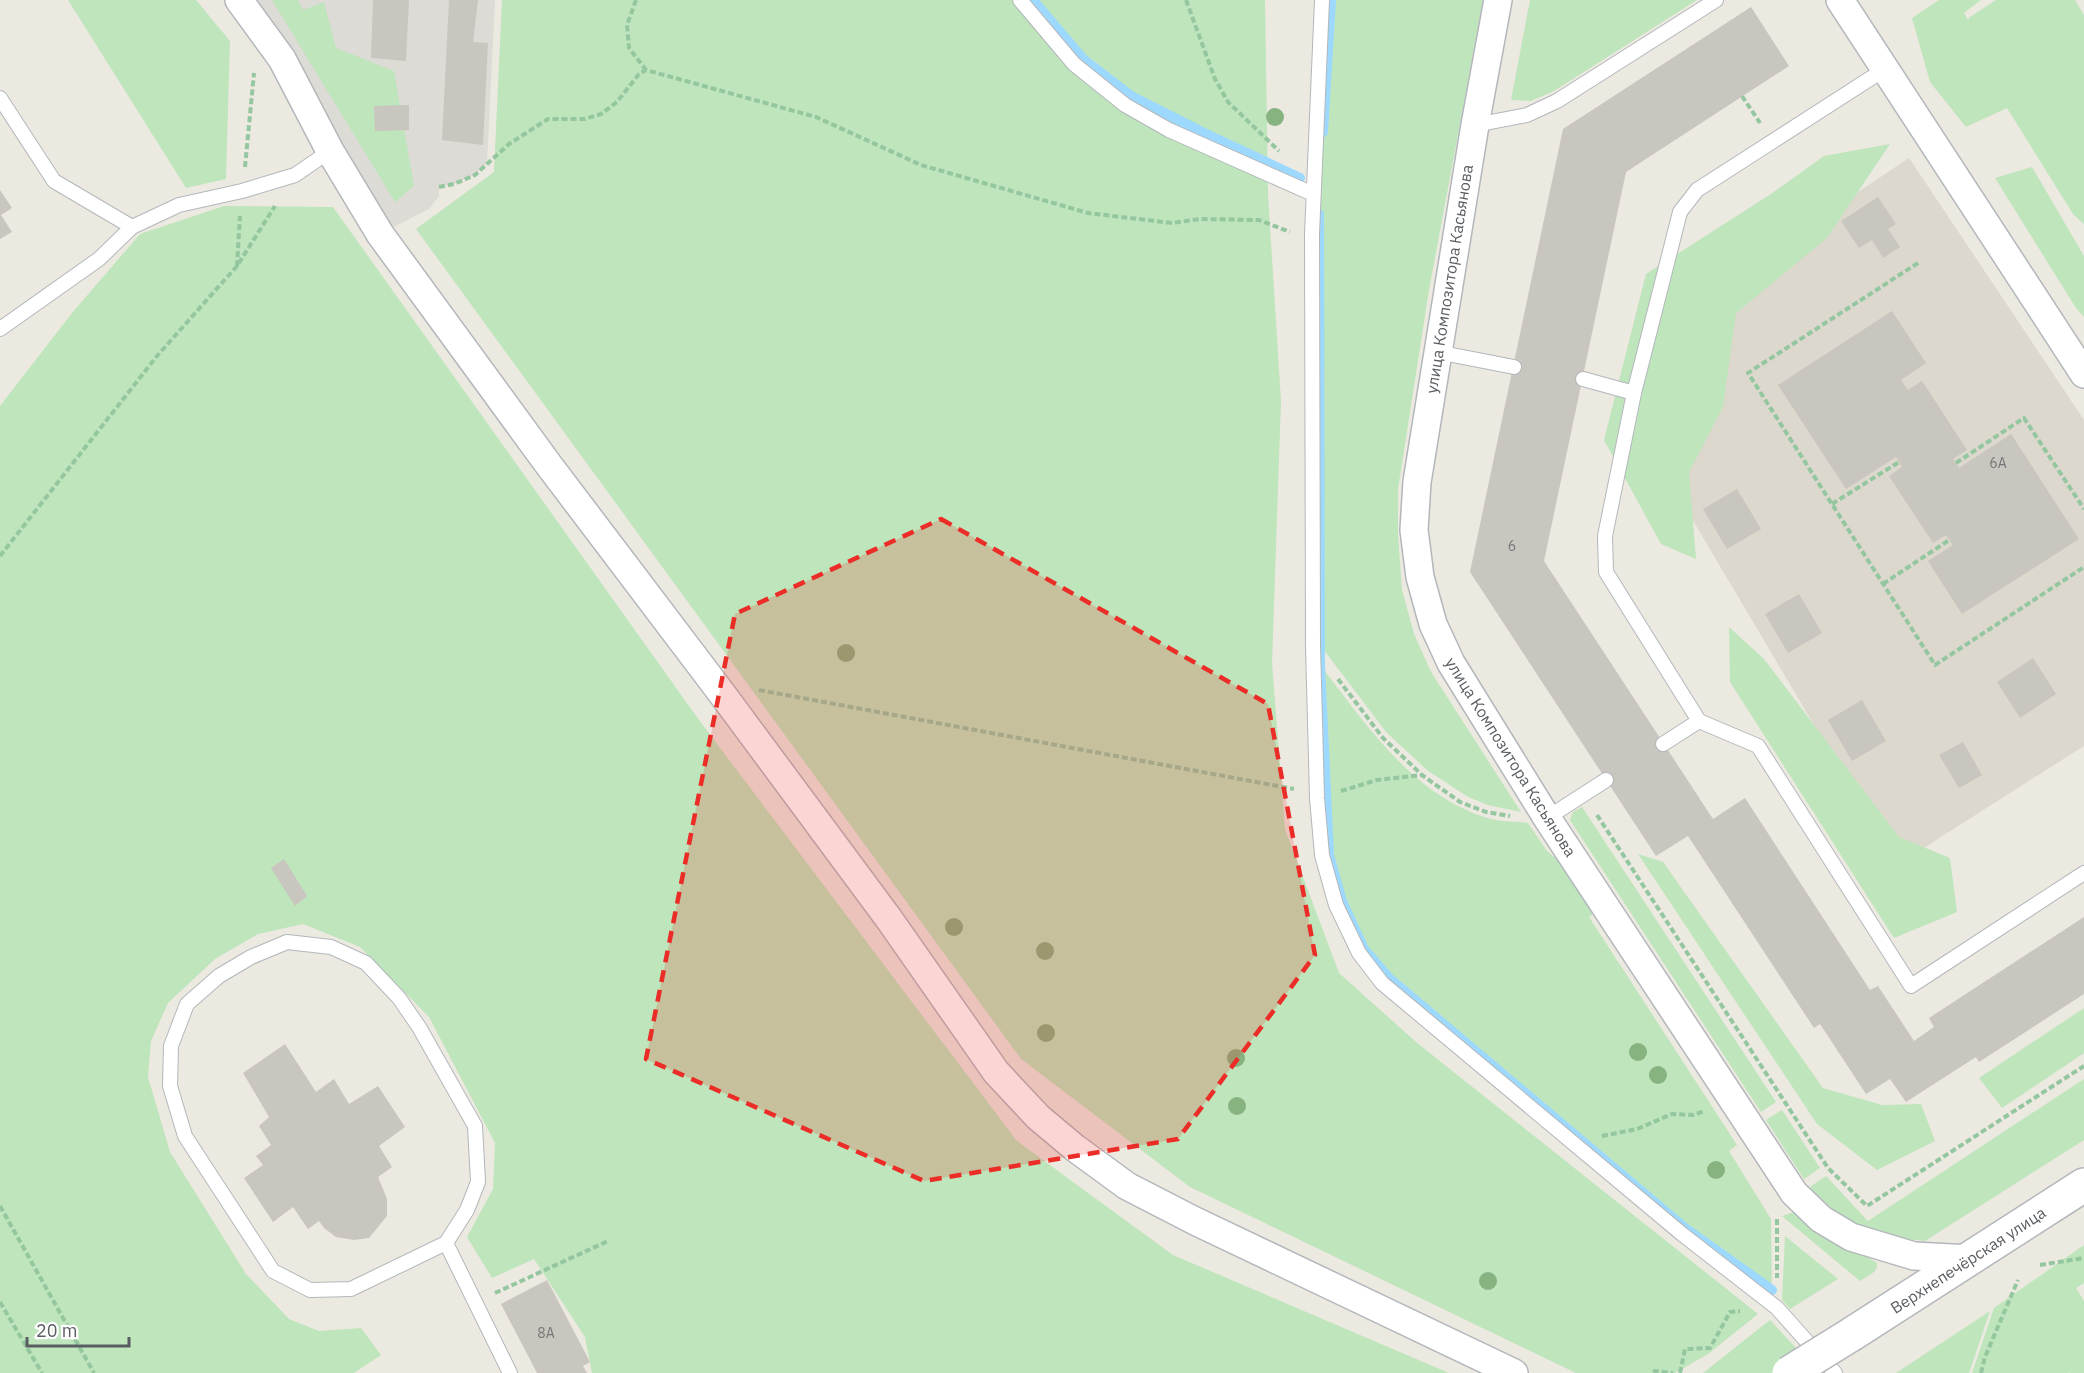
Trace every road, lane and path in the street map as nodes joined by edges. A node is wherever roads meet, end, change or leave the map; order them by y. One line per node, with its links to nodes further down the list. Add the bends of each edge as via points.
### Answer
1 (239, 0): 9 (street)
2 (636, 0): 11 (path, via 627,25 629,48)
3 (1020, 0): 21 (lane, via 1074,64 1125,105 1169,130)
4 (1186, 0): 17 (path, via 1215,79 1228,102)
5 (1322, 0): 21 (lane)
6 (1498, 0): 14 (street, улица Композитора Касьянова)
7 (1716, 0): 14 (lane, via 1557,101 1527,115)
8 (1840, 0): 10 (street)
9 (263, 32): 16 (street, via 282,59); 20 (path, via 256,45)
10 (1885, 69): 15 (lane); 29 (street)
11 (646, 70): 19 (path, via 601,114 585,119 548,119 508,144 475,175); 23 (path, via 816,117 921,165 1088,213 1172,224 1200,219 1259,220 1285,231)
12 (1742, 96): 15 (path)
13 (0, 98): 22 (lane, via 54,181)
14 (1475, 125): 27 (street, улица Композитора Касьянова)
15 (1772, 141): 31 (lane, via 1697,190 1680,212)
16 (330, 151): 18 (lane); 41 (street, via 380,234)
17 (1280, 152)
18 (295, 175): 20 (lane); 25 (path)
19 (439, 187)
20 (242, 191): 22 (lane, via 179,205); 25 (path)
21 (1312, 195): 23 (lane)
22 (132, 227): 26 (lane, via 99,259)
23 (1312, 234): 40 (lane)
24 (1918, 263): 34 (path, via 1748,373)
25 (237, 266): 37 (path, via 157,356)
26 (0, 329)
27 (1437, 352): 28 (lane); 48 (street, улица Композитора Касьянова, via 1417,482 1414,530 1420,577 1433,624 1450,663)
28 (1514, 367)
29 (2084, 374)
30 (1582, 379): 31 (lane)
31 (1634, 393): 42 (lane, via 1605,536 1606,572)
32 (1899, 462): 34 (path)
33 (1956, 463): 35 (path, via 2024,418)
34 (1832, 504): 39 (path)
35 (2084, 509)
36 (1949, 540): 39 (path)
37 (0, 556)
38 (2084, 567): 39 (path, via 1935,665)
39 (1883, 584)
40 (1313, 646): 44 (path, via 1383,738); 47 (lane)
41 (723, 695): 47 (path, via 744,688 755,689 1301,790); 66 (street, via 889,919 996,1072 1038,1117 1127,1186)
42 (1699, 721): 43 (lane); 49 (lane, via 1758,746 1911,986)
43 (1663, 744)
44 (1422, 776): 47 (path, via 1377,780); 48 (path, via 1460,802 1486,812)
45 (1606, 780): 46 (lane)
46 (1583, 795): 48 (lane); 50 (path, via 1828,1168 1867,1206)
47 (1317, 798): 52 (lane, via 1322,855 1336,905 1359,952 1382,983)
48 (1547, 818): 58 (street, улица Композитора Касьянова, via 1794,1193 1821,1220 1851,1237 1914,1256)
49 (2084, 873)
50 (2084, 1066)
51 (1713, 1108): 52 (path, via 1693,1115 1672,1114)
52 (1578, 1146): 70 (lane, via 1777,1308)
53 (2084, 1185): 58 (street, Верхнепечёрская улица)
54 (0, 1206): 64 (path)
55 (608, 1241): 61 (path)
56 (446, 1243): 56 (lane, via 351,1289 310,1290 273,1271 185,1136 170,1086 171,1046 187,1004 219,976 287,942 332,948 366,963 399,998 419,1027 475,1126 478,1182 467,1210); 65 (lane)
57 (2084, 1258): 59 (path)
58 (1971, 1259): 69 (street, Верхнепечёрская улица, bridge)
59 (2040, 1265)
60 (2018, 1280): 71 (path)
61 (492, 1295)
62 (0, 1302): 63 (path)
63 (42, 1373)
64 (94, 1373)
65 (510, 1373)
66 (1514, 1373)
67 (1654, 1373): 68 (path)
68 (1673, 1373)
69 (1789, 1373)
70 (1835, 1373)
71 (1981, 1373)

